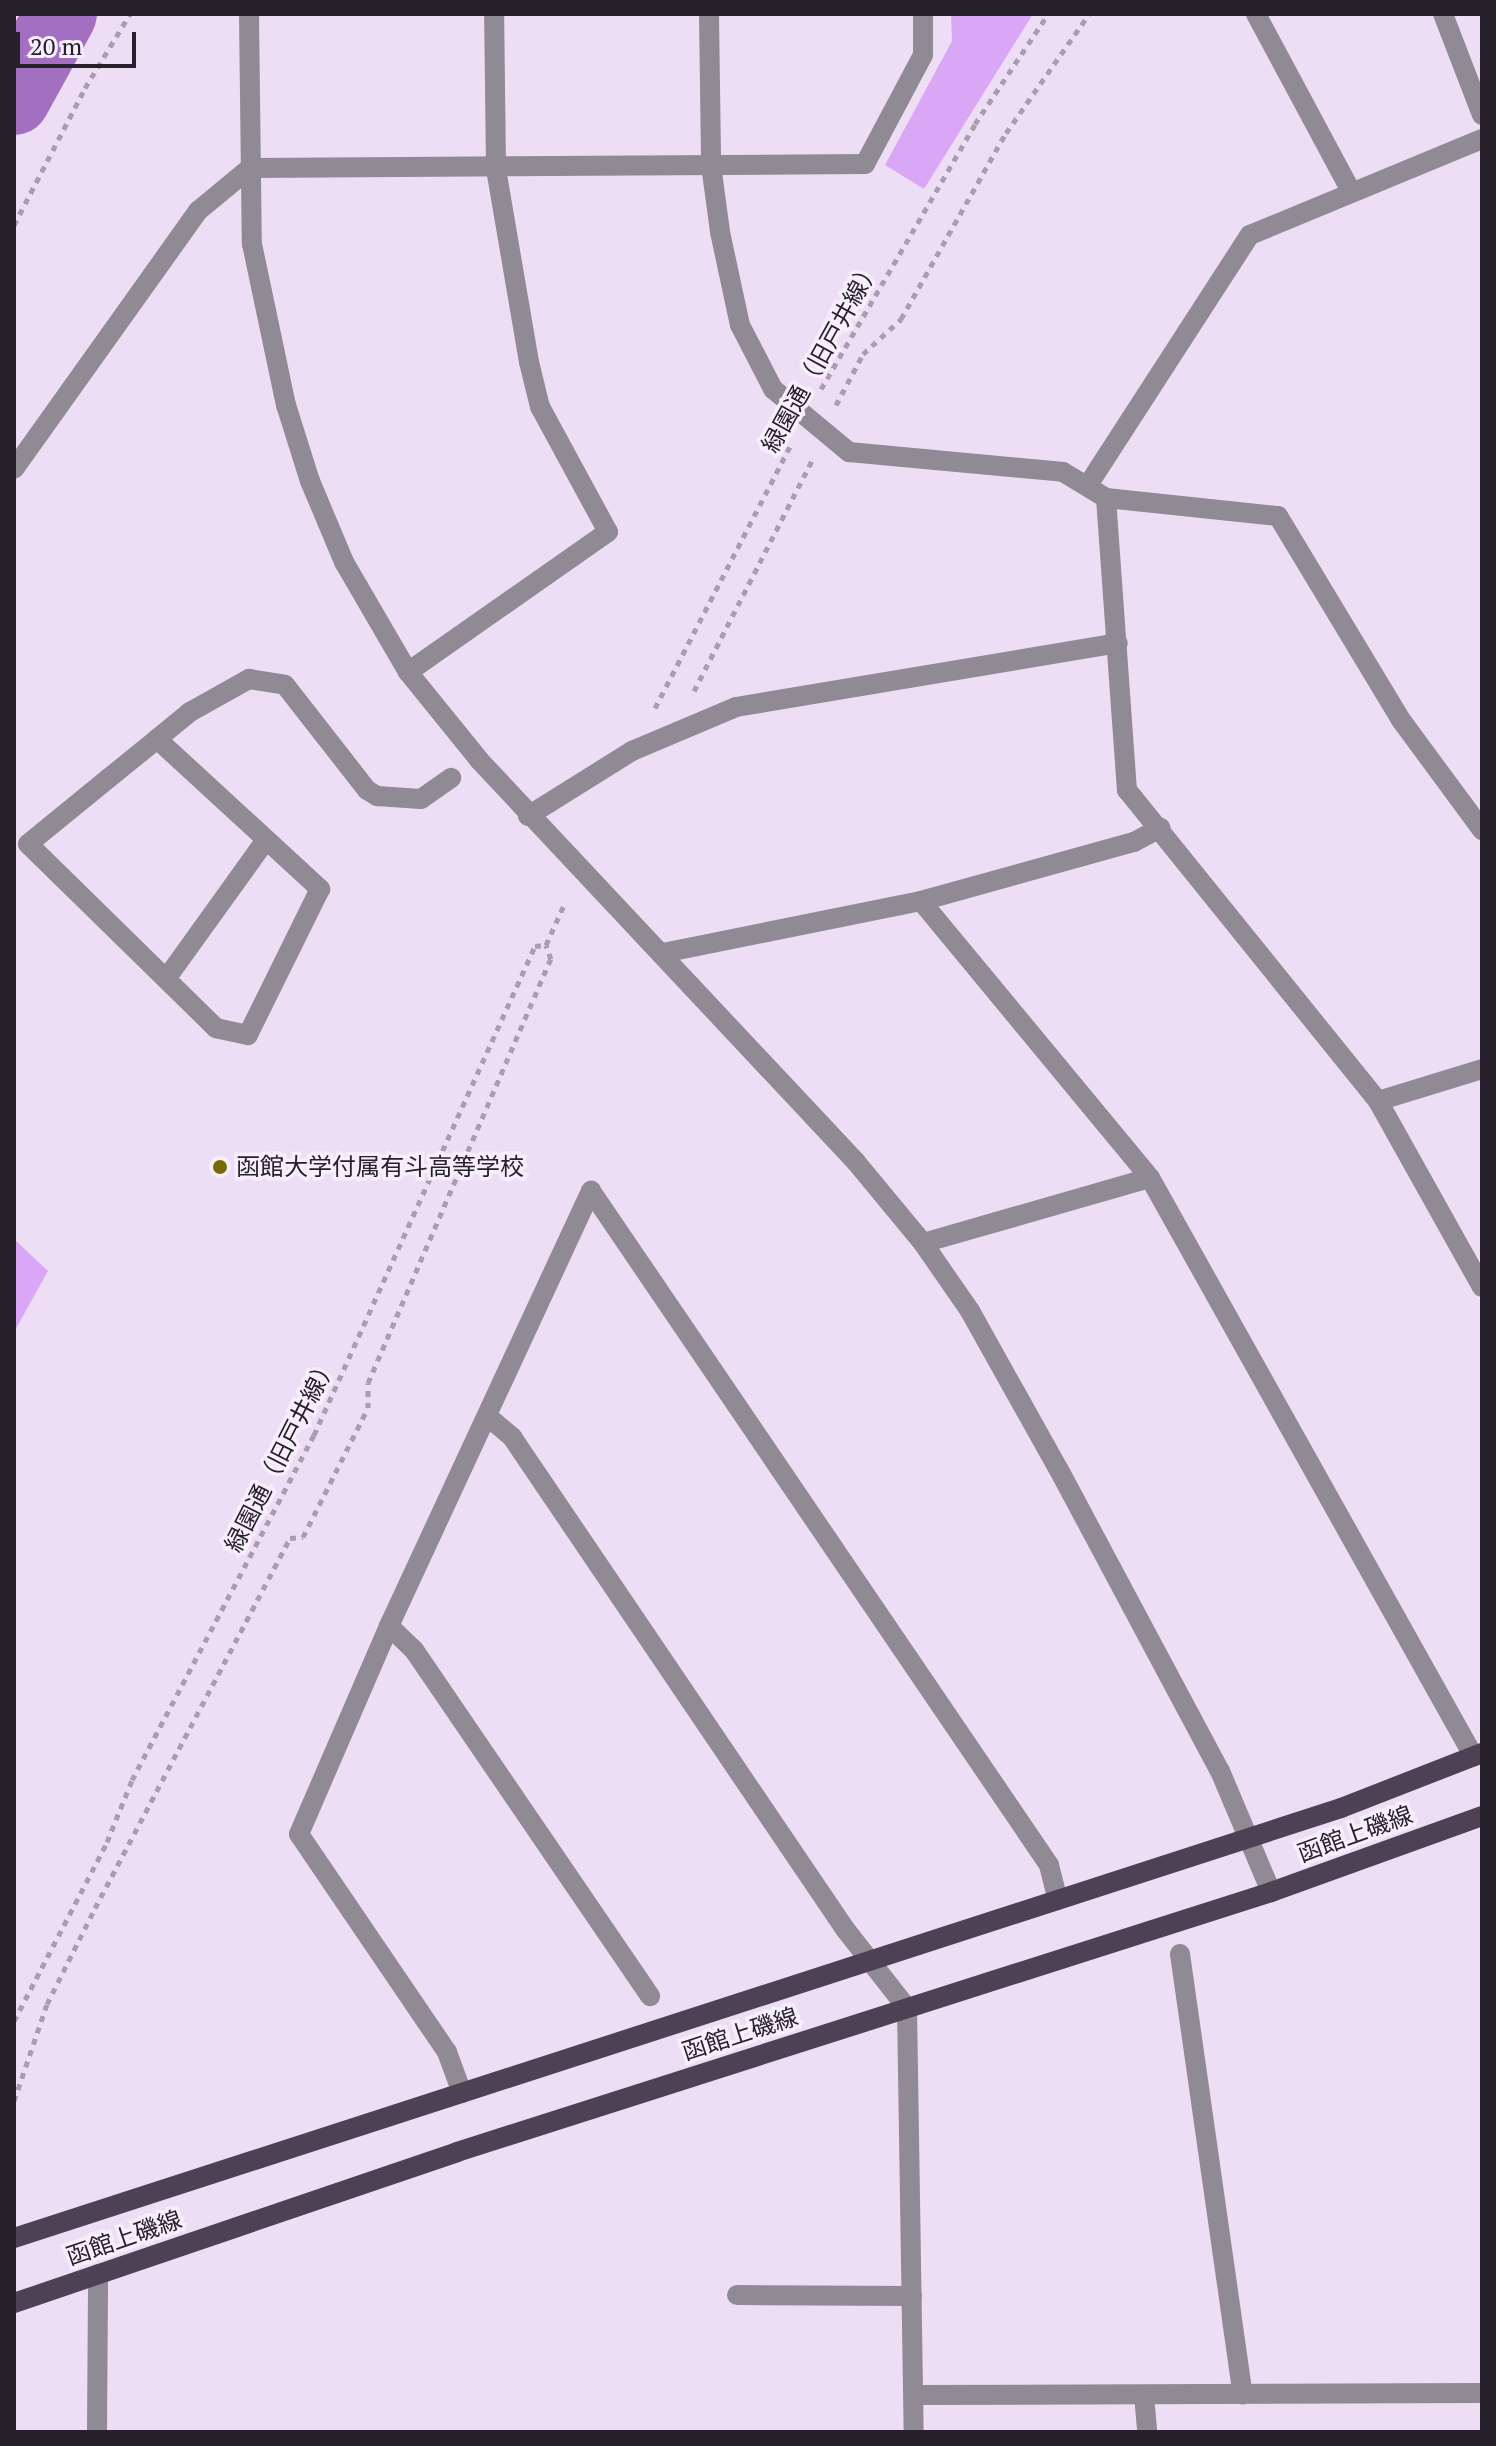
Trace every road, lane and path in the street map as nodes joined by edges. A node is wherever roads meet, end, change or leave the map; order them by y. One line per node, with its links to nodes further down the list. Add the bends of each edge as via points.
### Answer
1 (130, 14): 16 (path)
2 (249, 14): 13 (street)
3 (494, 14): 14 (street)
4 (709, 14): 12 (street)
5 (923, 14): 12 (street, via 923,55 865,164)
6 (1048, 14): 17 (path, 緑園通（旧戸井線）, via 975,124)
7 (1089, 14): 18 (path, via 1006,133 901,319 863,354)
8 (1256, 14): 15 (street)
9 (1443, 14): 10 (street)
10 (1482, 115)
11 (1482, 139): 15 (street)
12 (711, 165): 14 (street); 17 (street, via 740,325 773,389)
13 (250, 168): 14 (street); 19 (street, via 198,211); 23 (street, via 252,244 262,297 310,481 344,562)
14 (496, 168): 23 (street, via 540,407 608,532)
15 (1351, 191): 20 (street, via 1250,235)
16 (14, 225)
17 (806, 416): 18 (street); 25 (path, 緑園通（旧戸井線）)
18 (825, 432): 20 (street, via 849,452 1063,472); 24 (path)
19 (14, 469)
20 (1088, 485): 21 (street)
21 (1106, 498): 22 (street); 30 (street, via 1278,516 1401,720)
22 (1118, 643): 28 (street, via 736,707 632,751); 29 (street, via 1127,790)
23 (408, 672): 28 (street)
24 (691, 696)
25 (652, 714)
26 (157, 739): 27 (street, via 190,712 249,679 285,685 377,796 421,799); 31 (street); 36 (street, via 28,844)
27 (451, 778)
28 (528, 816): 35 (street)
29 (1160, 828): 32 (street, via 1134,842); 38 (street)
30 (1482, 830)
31 (266, 840): 36 (street); 36 (street, via 320,889 248,1035 216,1028)
32 (921, 901): 35 (street); 39 (street)
33 (565, 903): 34 (path, 緑園通（旧戸井線）)
34 (546, 945): 53 (path, 緑園通（旧戸井線）, via 535,946 314,1435 132,1780 107,1842); 55 (path, via 551,959 368,1383 368,1408 303,1537 290,1538 95,1908 47,2004)
35 (663, 953): 40 (street, via 856,1162)
36 (166, 979)
37 (1482, 1069): 38 (street)
38 (1378, 1101): 41 (street)
39 (1150, 1178): 40 (street); 44 (street)
40 (923, 1243): 46 (street, via 970,1311 1059,1470)
41 (1482, 1287)
42 (487, 1416): 43 (street); 48 (street, via 591,1191 1049,1865); 50 (street, via 512,1437)
43 (389, 1626): 51 (street, via 414,1650); 54 (street, via 299,1834 447,2052)
44 (1478, 1755): 46 (main road, 函館上磯線)
45 (1482, 1816): 47 (main road, 函館上磯線)
46 (1251, 1837): 47 (street); 48 (main road, 函館上磯線)
47 (1271, 1892): 52 (main road, 函館上磯線)
48 (1058, 1900): 50 (main road, 函館上磯線)
49 (1180, 1954): 64 (street)
50 (867, 1961): 52 (street); 54 (main road, 函館上磯線)
51 (650, 1996)
52 (907, 2008): 57 (main road, 函館上磯線); 59 (street)
53 (14, 2021)
54 (462, 2093): 56 (main road, 函館上磯線)
55 (14, 2101)
56 (14, 2238)
57 (98, 2274): 60 (main road, 函館上磯線); 65 (street)
58 (737, 2295): 59 (street)
59 (912, 2296): 62 (street)
60 (14, 2303)
61 (1482, 2393): 64 (street)
62 (914, 2395): 63 (street); 66 (street)
63 (1144, 2395): 64 (street); 67 (street)
64 (1243, 2395)
65 (97, 2432)
66 (914, 2432)
67 (1147, 2432)

